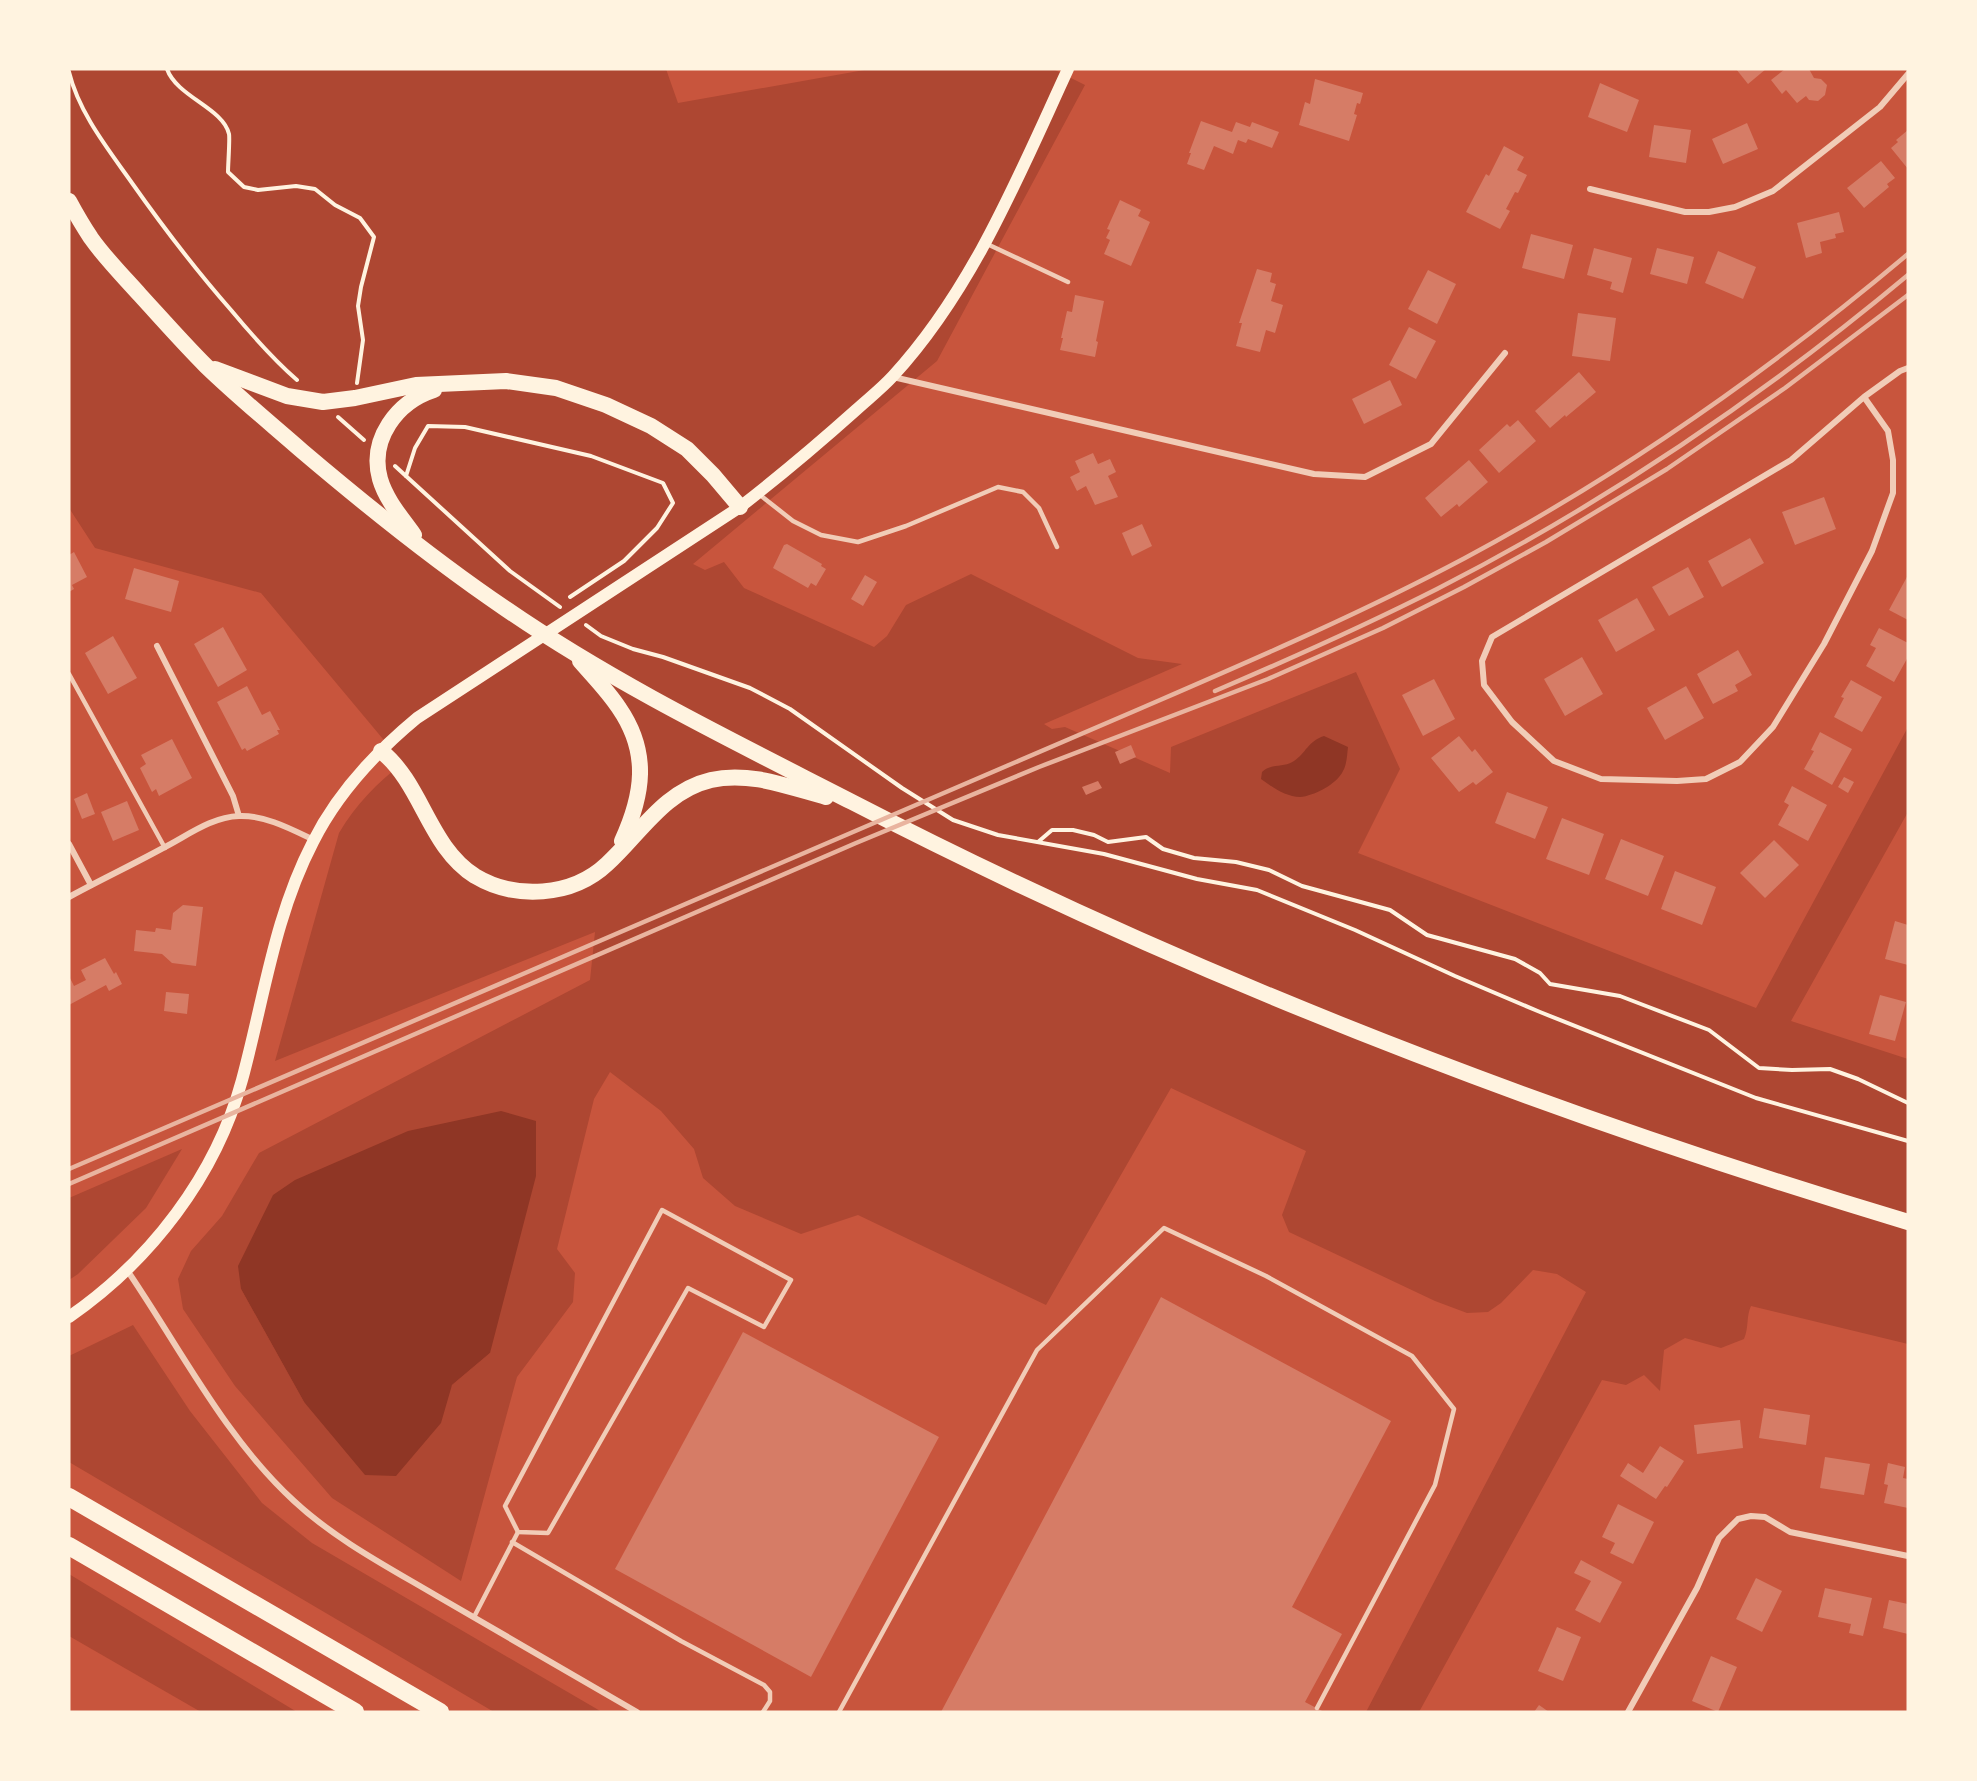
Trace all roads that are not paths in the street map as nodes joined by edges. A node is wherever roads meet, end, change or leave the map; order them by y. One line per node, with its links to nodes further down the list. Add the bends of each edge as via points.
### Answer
1 (1068, 69): 7 (main road)
2 (1908, 74): 3 (street, via 1880,107 1773,191 1735,207 1685,212)
3 (1590, 189)
4 (69, 201): 6 (highway)
5 (69, 219): 6 (highway)
6 (93, 240): 10 (highway)
7 (985, 243): 8 (lane); 12 (main road, via 929,332)
8 (1068, 282)
9 (1505, 353): 12 (street, via 1431,444 1365,477 1307,472)
10 (206, 366): 13 (highway, via 269,391 323,402 416,385); 18 (highway)
11 (1908, 368): 14 (street)
12 (892, 377): 15 (main road)
13 (453, 383): 16 (highway, via 506,381 546,386 606,405 651,426 687,449); 18 (highway, via 406,403 387,426 378,452 384,489)
14 (1864, 397): 14 (street, via 1791,460 1492,637 1482,661 1484,685 1512,722 1554,761 1601,779 1706,779 1740,762 1773,727 1824,644 1872,551 1893,493 1893,460 1887,431)
15 (758, 493): 16 (main road); 17 (lane, via 802,526 821,535 858,542 998,487 1023,492 1040,508)
16 (740, 507): 22 (main road, via 417,717)
17 (1057, 547)
18 (425, 550): 20 (highway, via 506,610)
19 (157, 646): 24 (street, via 233,796)
20 (571, 651): 23 (highway, via 670,708); 28 (highway, via 619,707 639,755 640,790)
21 (69, 674): 27 (lane)
22 (381, 751): 25 (main road, via 348,788); 28 (highway, via 407,778 447,852 461,866 492,884 526,892 559,889 595,873)
23 (859, 806): 28 (highway, via 763,780 711,780 668,801); 31 (highway, via 1072,909 1347,1028 1607,1125)
24 (239, 816): 25 (street, via 283,825); 27 (street, via 213,822)
25 (314, 840): 32 (main road, via 279,926 242,1082 228,1119 180,1208)
26 (69, 844): 29 (street)
27 (165, 848): 29 (street)
28 (617, 853)
29 (91, 885): 30 (street)
30 (69, 897)
31 (1908, 1222)
32 (127, 1270): 33 (main road); 39 (street, via 214,1404 246,1448 293,1500 329,1530)
33 (69, 1317)
34 (69, 1497): 42 (highway)
35 (518, 1532): 35 (lane, via 548,1533 688,1288 764,1327 791,1280 662,1210 505,1506); 36 (lane)
36 (512, 1542): 39 (lane); 44 (lane, via 764,1686 770,1692 770,1701)
37 (69, 1546): 41 (highway)
38 (1908, 1556): 46 (street, via 1790,1532 1765,1517 1738,1519 1719,1538 1697,1588)
39 (474, 1617): 43 (street)
40 (1317, 1708): 45 (lane, via 1435,1485 1454,1409 1412,1356 1266,1276 1164,1228 1037,1350)
41 (355, 1712)
42 (440, 1712)
43 (637, 1712)
44 (763, 1712)
45 (839, 1712)
46 (1628, 1712)

